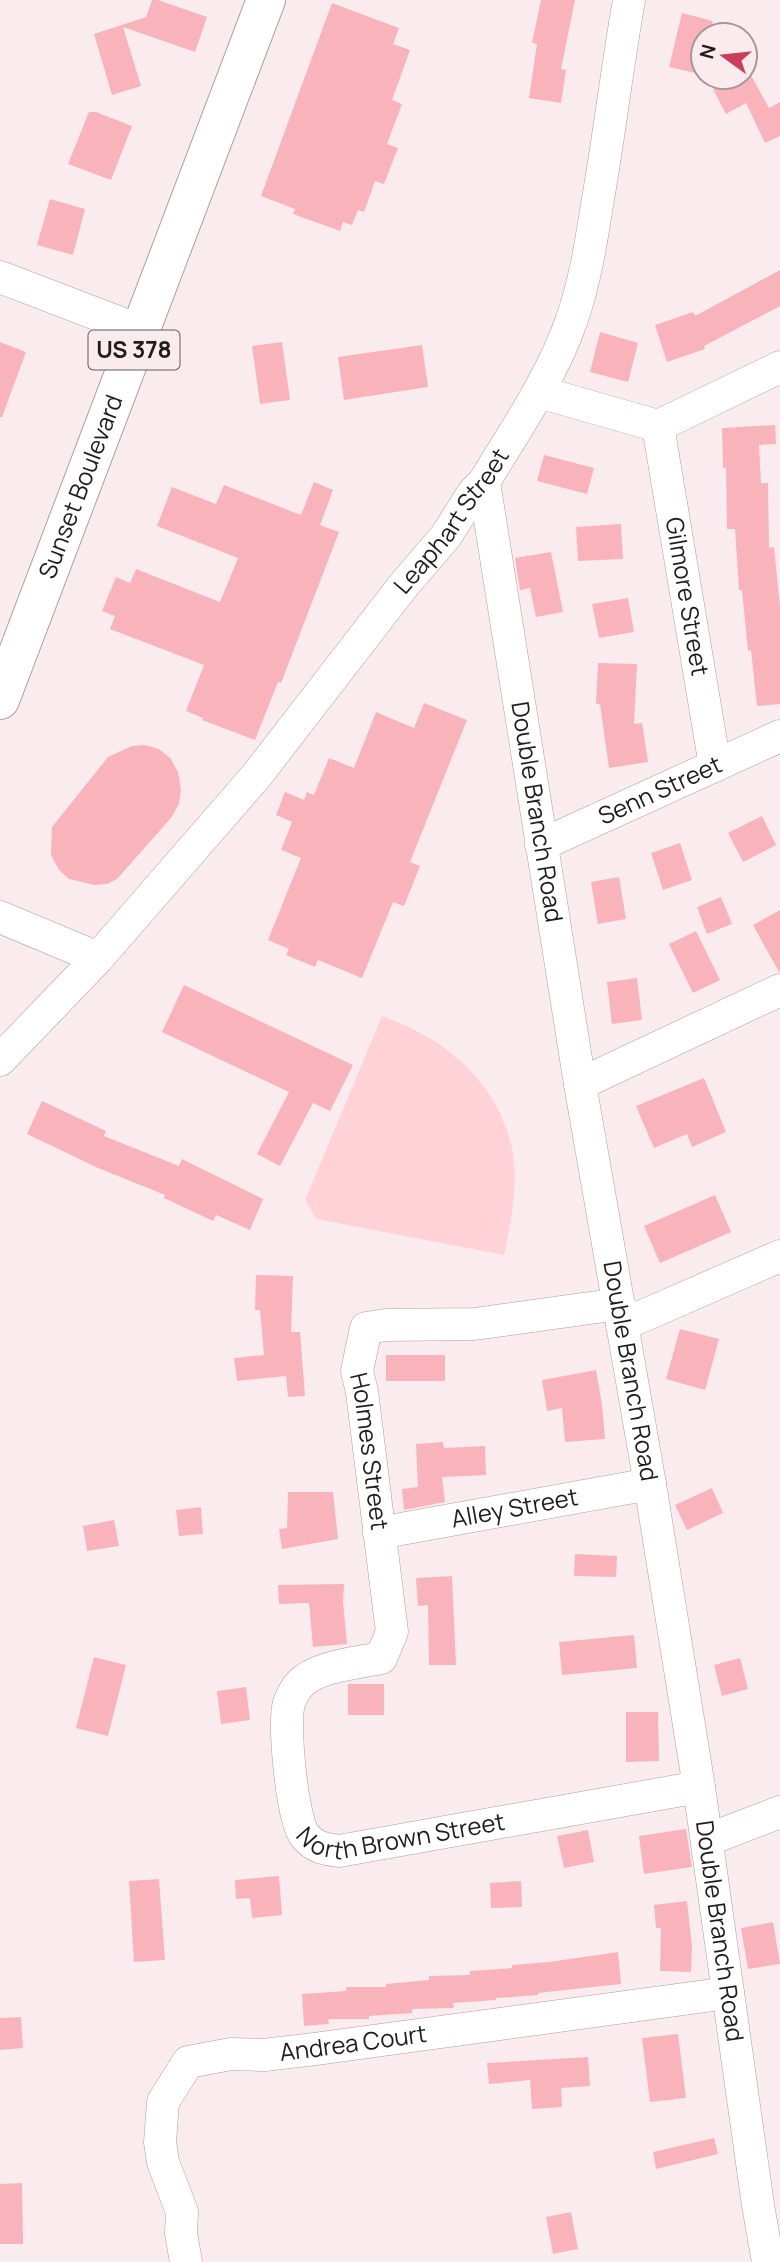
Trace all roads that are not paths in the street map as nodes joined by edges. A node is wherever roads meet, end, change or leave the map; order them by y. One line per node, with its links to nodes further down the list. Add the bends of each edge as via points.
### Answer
1 (266, 0): 4 (main road, Sunset Boulevard / US 378)
2 (629, 0): 6 (street, Leaphart Street, via 583,283)
3 (0, 277): 4 (street)
4 (141, 331): 9 (main road, Sunset Boulevard / US 378)
5 (780, 367): 7 (street)
6 (539, 392): 7 (street); 8 (street, Leaphart Street)
7 (658, 426): 11 (street, Gilmore Street)
8 (484, 482): 12 (street, Double Branch Road); 14 (street, Leaphart Street, via 257,775)
9 (0, 700)
10 (780, 736): 11 (street, Senn Street)
11 (715, 766): 12 (street, Senn Street)
12 (541, 845): 17 (street, Double Branch Road)
13 (0, 917): 14 (street)
14 (98, 958): 16 (street, Leaphart Street)
15 (780, 990): 17 (street)
16 (0, 1060)
17 (580, 1084): 19 (street, Double Branch Road)
18 (780, 1256): 19 (street)
19 (621, 1314): 20 (street, Double Branch Road); 21 (street, Holmes Street, via 366,1328 357,1371)
20 (650, 1484): 21 (street, Alley Street); 23 (street, Double Branch Road)
21 (379, 1533): 22 (street, Holmes Street, via 392,1632)
22 (382, 1658): 23 (street, North Brown Street, via 314,1673 298,1685 289,1703 295,1810 304,1835 319,1848 339,1851)
23 (699, 1787): 25 (street, Double Branch Road)
24 (780, 1812): 25 (street)
25 (707, 1840): 26 (street, Double Branch Road)
26 (728, 1993): 27 (street, Andrea Court, via 188,2062 163,2102 160,2142 182,2212); 28 (street, Double Branch Road)
27 (186, 2262)
28 (768, 2262)

